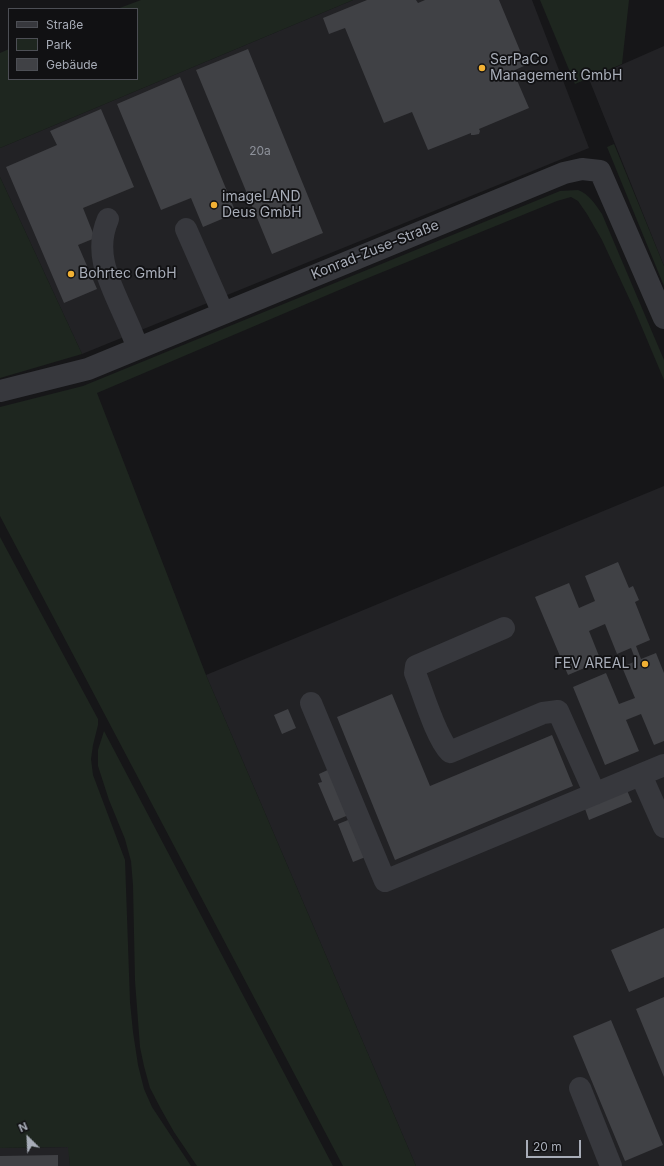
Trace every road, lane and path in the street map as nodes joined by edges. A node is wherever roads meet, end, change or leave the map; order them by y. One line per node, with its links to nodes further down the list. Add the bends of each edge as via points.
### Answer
1 (108, 219): 5 (street, via 102,242 103,259 108,278)
2 (186, 229): 3 (street)
3 (223, 313): 4 (street, Konrad-Zuse-Straße, via 564,173 582,169 600,171); 5 (street, Konrad-Zuse-Straße)
4 (664, 318)
5 (138, 348): 6 (street, Konrad-Zuse-Straße, via 88,369)
6 (0, 391)
7 (504, 628): 11 (street, via 416,666 415,673 446,748 450,752 543,713 558,711)
8 (311, 703): 11 (street, via 385,881)
9 (664, 765): 10 (street)
10 (642, 775): 11 (street); 12 (street)
11 (595, 794)
12 (664, 827)
13 (580, 1088): 14 (street)
14 (611, 1166)

